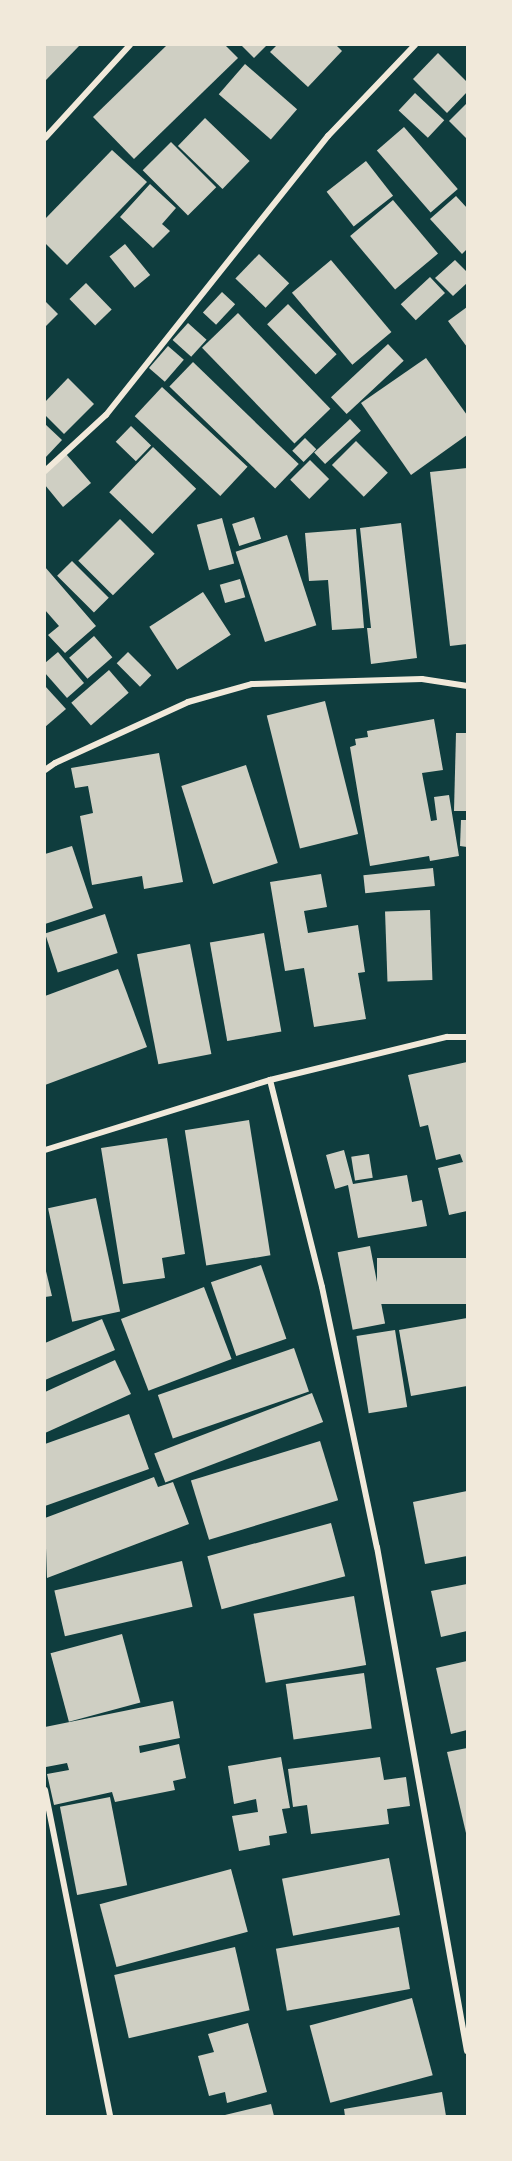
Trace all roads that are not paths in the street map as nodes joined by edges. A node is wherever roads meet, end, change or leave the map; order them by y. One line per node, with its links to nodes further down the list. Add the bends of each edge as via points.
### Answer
1 (130, 45): 3 (street)
2 (415, 45): 4 (street, via 328,136 106,415)
3 (45, 138)
4 (45, 471)
5 (467, 686): 6 (street, via 422,679 252,684 188,702)
6 (45, 770)
7 (467, 1037): 8 (street, via 447,1037)
8 (270, 1080): 9 (street); 11 (street, via 322,1287 377,1547)
9 (45, 1150)
10 (45, 1790): 12 (street)
11 (467, 2051)
12 (110, 2116)

